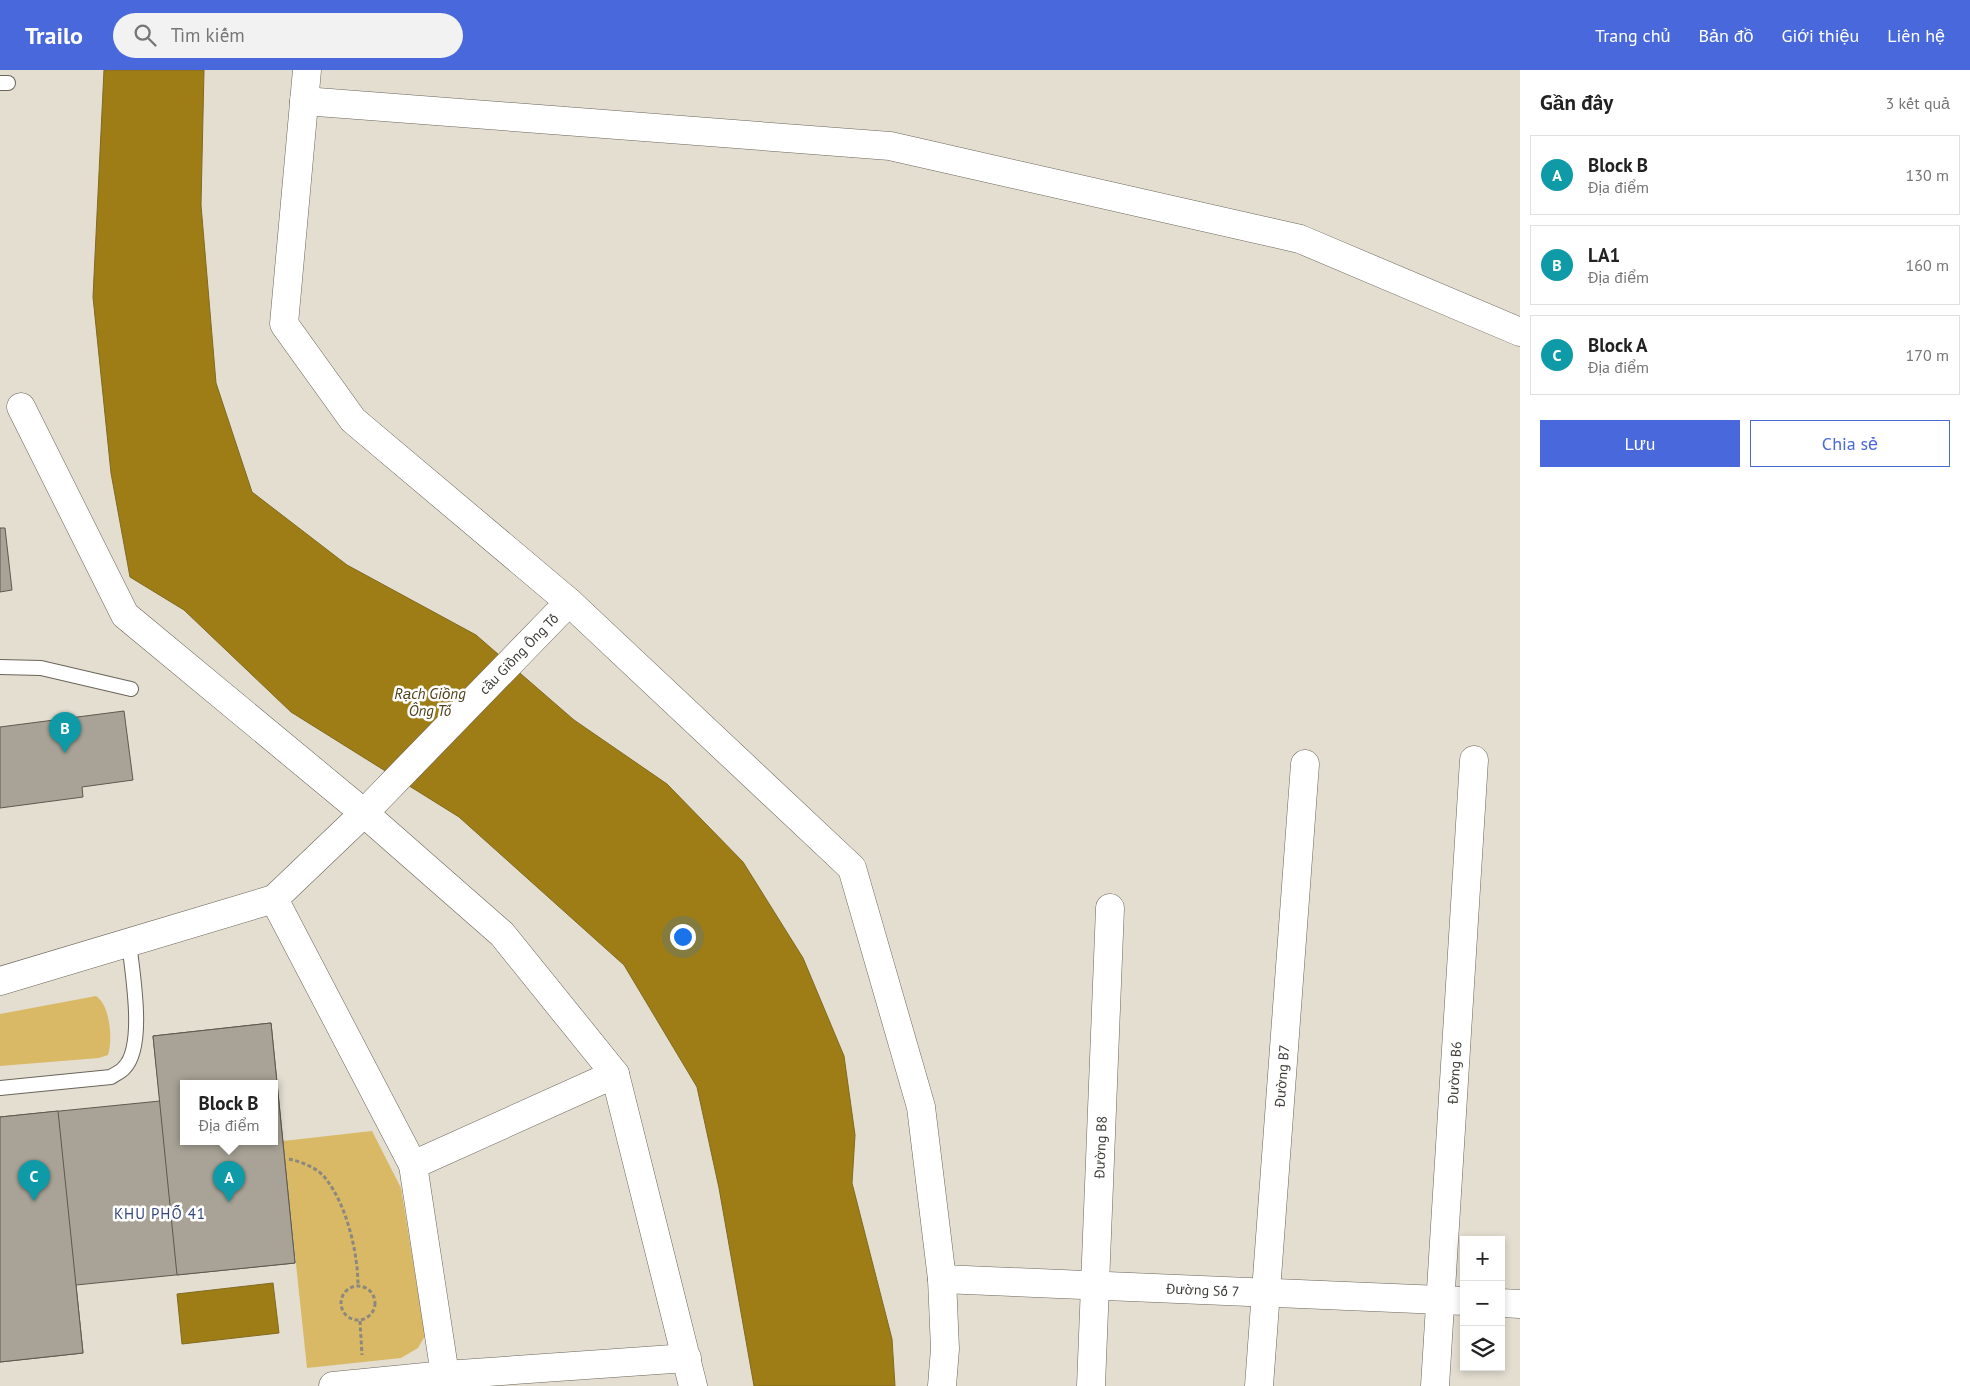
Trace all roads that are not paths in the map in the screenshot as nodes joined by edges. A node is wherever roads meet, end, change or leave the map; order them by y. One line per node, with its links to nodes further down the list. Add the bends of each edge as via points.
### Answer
1 (307, 70): 2 (street)
2 (304, 101): 3 (street, via 890,146 1300,239); 5 (street, via 284,324 352,420)
3 (1520, 332)
4 (21, 407): 10 (street, via 125,616)
5 (569, 602): 10 (street, cầu Giồng Ông Tố); 18 (street, via 852,868 922,1107)
6 (0, 667): 7 (lane, via 41,668)
7 (131, 688)
8 (1474, 760): 21 (street, Đường B6)
9 (1305, 764): 20 (street, Đường B7)
10 (364, 813): 11 (street, cầu Giồng Ông Tố); 15 (street, via 502,934)
11 (274, 899): 13 (street); 17 (street)
12 (1110, 908): 19 (street, Đường B8)
13 (129, 942): 14 (street); 16 (lane, via 136,1034 134,1050 125,1068 111,1077)
14 (0, 981)
15 (615, 1074): 17 (street); 24 (street)
16 (0, 1088)
17 (413, 1165): 25 (street)
18 (942, 1279): 19 (street, Đường Số 7); 28 (street, via 945,1349)
19 (1095, 1285): 20 (street, Đường Số 7); 29 (street, Đường B8)
20 (1265, 1292): 21 (street, Đường Số 7); 30 (street, Đường B7)
21 (1452, 1300): 31 (street, Đường B6)
22 (1505, 1303): 23 (street)
23 (1520, 1304)
24 (687, 1358): 25 (street); 27 (street)
25 (445, 1374): 26 (street)
26 (333, 1386)
27 (693, 1386)
28 (942, 1386)
29 (1091, 1386)
30 (1259, 1386)
31 (1435, 1386)

